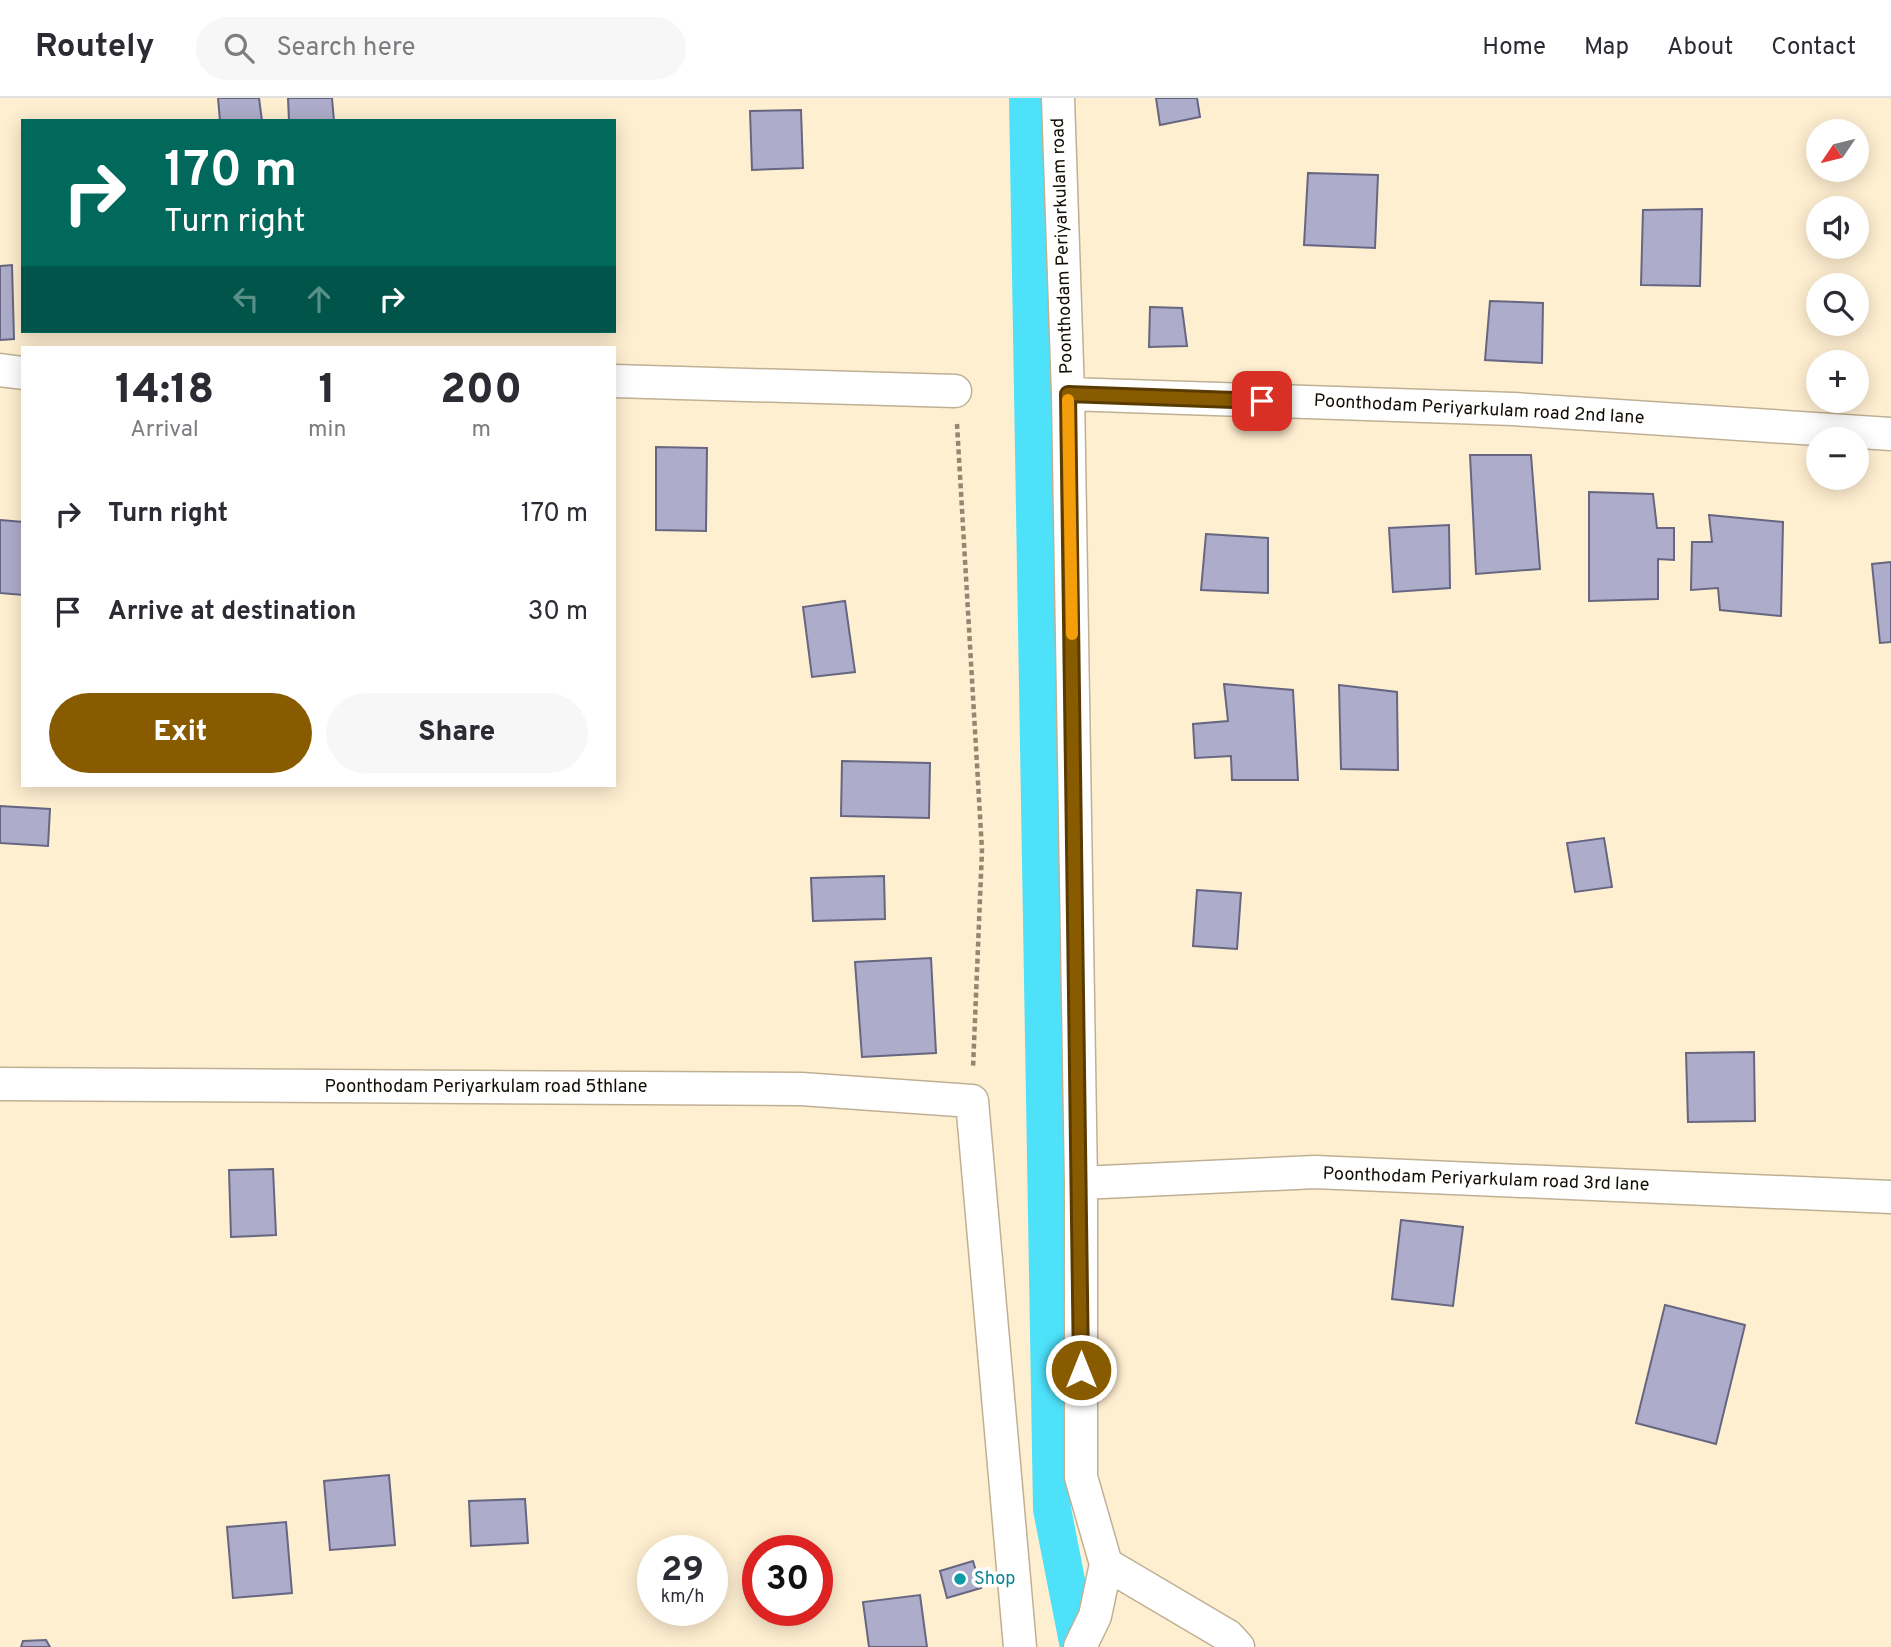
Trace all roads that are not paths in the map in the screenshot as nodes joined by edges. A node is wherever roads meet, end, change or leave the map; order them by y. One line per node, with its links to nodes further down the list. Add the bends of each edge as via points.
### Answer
1 (1058, 98): 6 (street, Poonthodam Periyarkulam road)
2 (0, 370): 3 (street)
3 (21, 373)
4 (616, 381): 5 (street)
5 (955, 391)
6 (1068, 394): 7 (street, Poonthodam Periyarkulam road 2nd lane, via 1513,409); 9 (street, Poonthodam Periyarkulam road)
7 (1891, 434)
8 (0, 1084): 12 (street, Poonthodam Periyarkulam road 5thlane, via 801,1089 972,1101)
9 (1081, 1183): 10 (street, Poonthodam Periyarkulam road 3rd lane, via 1315,1172); 11 (street, Poonthodam Periyarkulam road, via 1081,1477)
10 (1891, 1197)
11 (1106, 1564): 13 (street, Poonthodam Periyarkulam road, via 1095,1616); 14 (street, via 1228,1636)
12 (1020, 1647)
13 (1080, 1647)
14 (1238, 1647)

